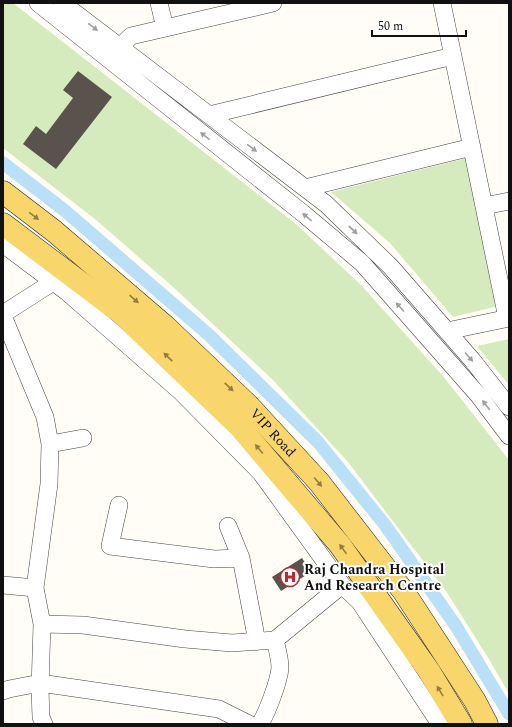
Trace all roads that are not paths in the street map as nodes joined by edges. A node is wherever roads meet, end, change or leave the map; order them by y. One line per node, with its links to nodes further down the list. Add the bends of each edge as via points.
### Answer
1 (38, 3): 22 (street, one-way to 1, via 479,396 362,264 305,215)
2 (62, 3): 7 (street, one-way to 7)
3 (159, 3): 6 (street)
4 (273, 3): 6 (street)
5 (442, 3): 8 (street)
6 (165, 28): 7 (street, via 131,36)
7 (120, 47): 9 (street)
8 (453, 56): 9 (street); 10 (street)
9 (209, 115): 11 (street, one-way to 11)
10 (472, 147): 11 (street); 14 (street)
11 (305, 188): 20 (street, one-way to 20, via 326,204 391,267)
12 (3, 192): 41 (main road, VIP Road, one-way to 41, via 54,231 165,326 248,405 319,482 404,592 475,701)
13 (509, 201): 14 (street)
14 (484, 206): 19 (street)
15 (3, 224): 40 (main road, VIP Road, one-way to 15, via 429,671 340,544 239,426 122,313)
16 (3, 244): 17 (street)
17 (53, 282): 18 (street); 29 (street, via 180,391 261,473)
18 (3, 315): 24 (street, via 45,417)
19 (508, 318): 20 (street)
20 (447, 331): 21 (street, one-way to 21)
21 (509, 407)
22 (509, 436)
23 (84, 438): 24 (street)
24 (50, 444): 30 (street, via 49,484)
25 (119, 505): 27 (street, via 110,546 214,559)
26 (228, 526): 27 (street)
27 (241, 558): 33 (street)
28 (3, 585): 30 (street)
29 (342, 585): 32 (street); 39 (street, via 360,602)
30 (35, 588): 31 (street)
31 (42, 624): 33 (street, via 83,625 232,643); 34 (street)
32 (274, 640): 33 (street); 38 (street, via 280,659 280,670 267,714)
33 (255, 642)
34 (40, 683): 35 (street); 36 (street); 37 (street, via 219,709)
35 (3, 691)
36 (44, 724)
37 (249, 724)
38 (260, 724)
39 (440, 724)
40 (461, 724)
41 (487, 724)

